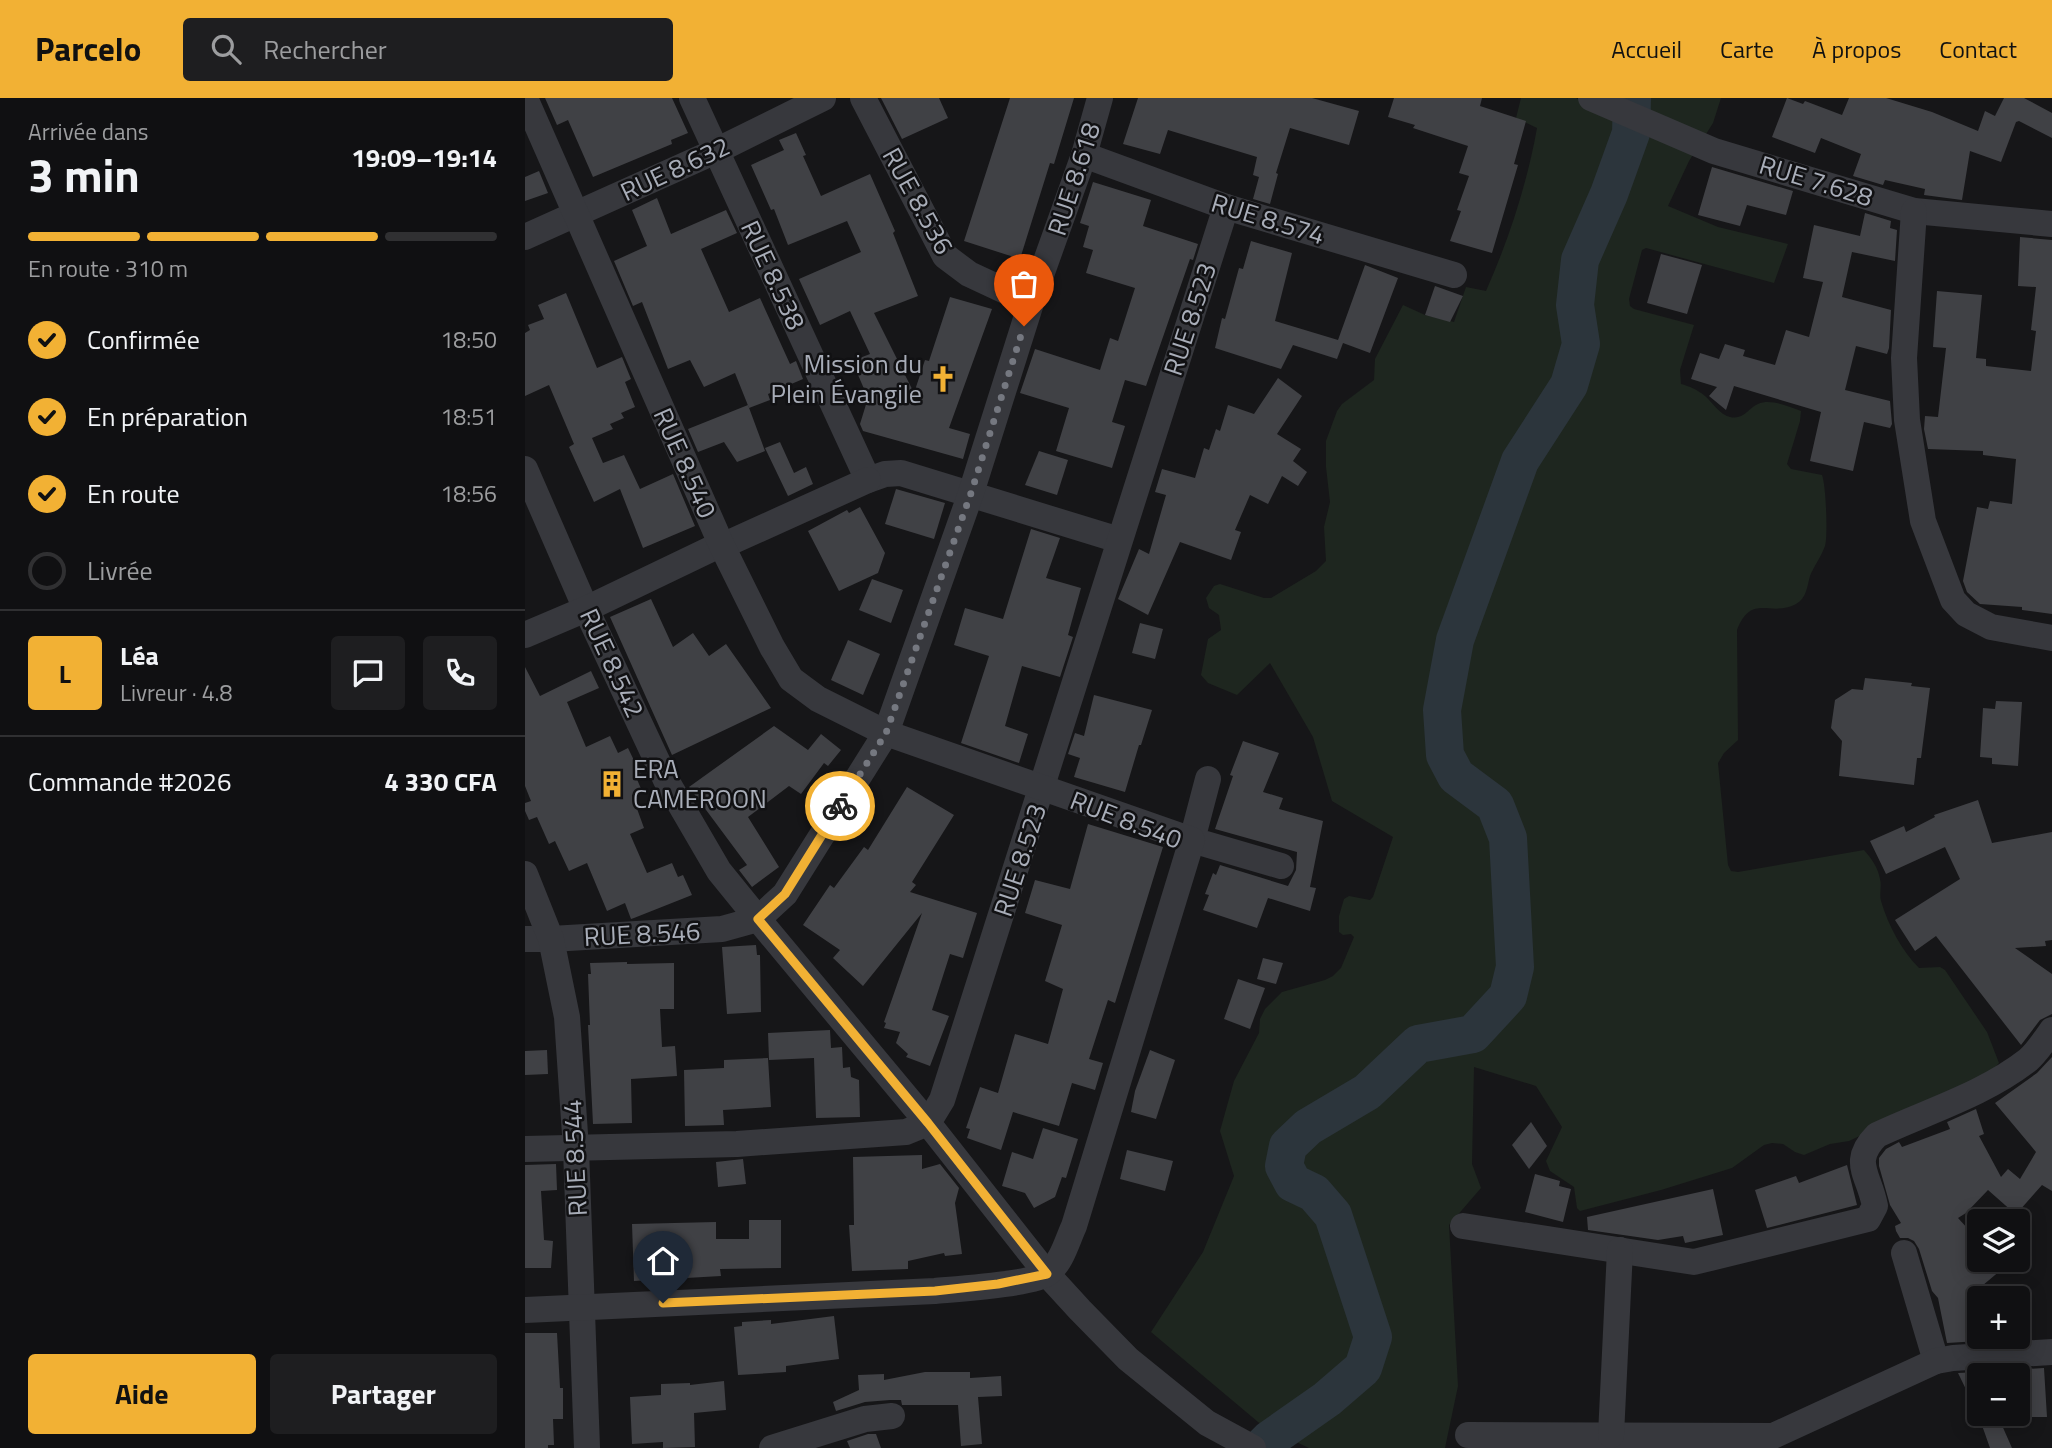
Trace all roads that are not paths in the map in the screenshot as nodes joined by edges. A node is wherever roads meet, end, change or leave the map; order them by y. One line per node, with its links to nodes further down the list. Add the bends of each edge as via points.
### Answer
1 (525, 98): 11 (street, RUE 8.540)
2 (692, 98): 7 (street, RUE 8.538)
3 (823, 98): 7 (street, RUE 8.632)
4 (863, 98): 15 (street, RUE 8.536, via 945,256 968,274)
5 (1100, 98): 8 (street, RUE 8.618)
6 (1591, 98): 10 (street, RUE 7.628, via 1714,151)
7 (716, 152): 11 (street, RUE 8.632); 17 (street, RUE 8.538)
8 (1084, 155): 9 (street, RUE 8.574); 15 (street, RUE 8.618)
9 (1226, 207): 14 (street, RUE 8.574); 19 (street, RUE 8.523)
10 (1914, 211): 12 (street, RUE 7.628); 23 (street, via 1904,358 1907,419 1923,521 1953,600 1966,614 1991,627)
11 (575, 215): 13 (street, RUE 8.632); 20 (street, RUE 8.540)
12 (2052, 225)
13 (525, 237)
14 (1454, 275)
15 (1031, 303): 18 (street, RUE 8.618)
16 (525, 469): 21 (street, RUE 8.542)
17 (868, 480): 18 (street, via 901,473); 20 (street)
18 (971, 493): 19 (street); 24 (street, RUE 8.618)
19 (1119, 540): 26 (street, RUE 8.523)
20 (722, 546): 21 (street); 24 (street, RUE 8.540, via 791,679 818,699)
21 (586, 609): 22 (street); 30 (street, RUE 8.542, via 666,780 719,871)
22 (525, 635)
23 (2052, 638)
24 (886, 733): 26 (street, RUE 8.540); 30 (street, RUE 8.618, via 785,894)
25 (1208, 779): 27 (street)
26 (1043, 789): 27 (street, RUE 8.540); 34 (street, RUE 8.523, via 942,1100)
27 (1192, 840): 28 (street); 40 (street, RUE 8.540, via 1074,1226 1061,1258)
28 (1281, 866)
29 (525, 874): 32 (street, RUE 8.544)
30 (758, 919): 32 (street, RUE 8.546, via 722,929); 34 (street)
31 (525, 939): 32 (street, RUE 8.546)
32 (551, 939): 36 (street, RUE 8.544, via 567,1017)
33 (2052, 1030): 38 (street, via 2030,1058 1999,1080 1877,1135 1862,1160 1875,1206 1868,1219 1694,1262)
34 (928, 1123): 36 (street, via 893,1133); 40 (street)
35 (525, 1149): 36 (street)
36 (576, 1149): 41 (street, RUE 8.544)
37 (1463, 1226): 38 (street)
38 (1620, 1250): 47 (street)
39 (1904, 1253): 44 (street)
40 (1047, 1274): 41 (street, via 935,1291); 50 (street, via 1128,1359 1207,1423)
41 (582, 1307): 42 (street); 48 (street, RUE 8.544)
42 (525, 1310)
43 (2052, 1352): 44 (street)
44 (1944, 1360): 47 (street, via 1773,1436)
45 (892, 1416): 49 (street, via 865,1419)
46 (1468, 1435): 47 (street)
47 (1611, 1435)
48 (587, 1448)
49 (772, 1448)
50 (1253, 1448)

